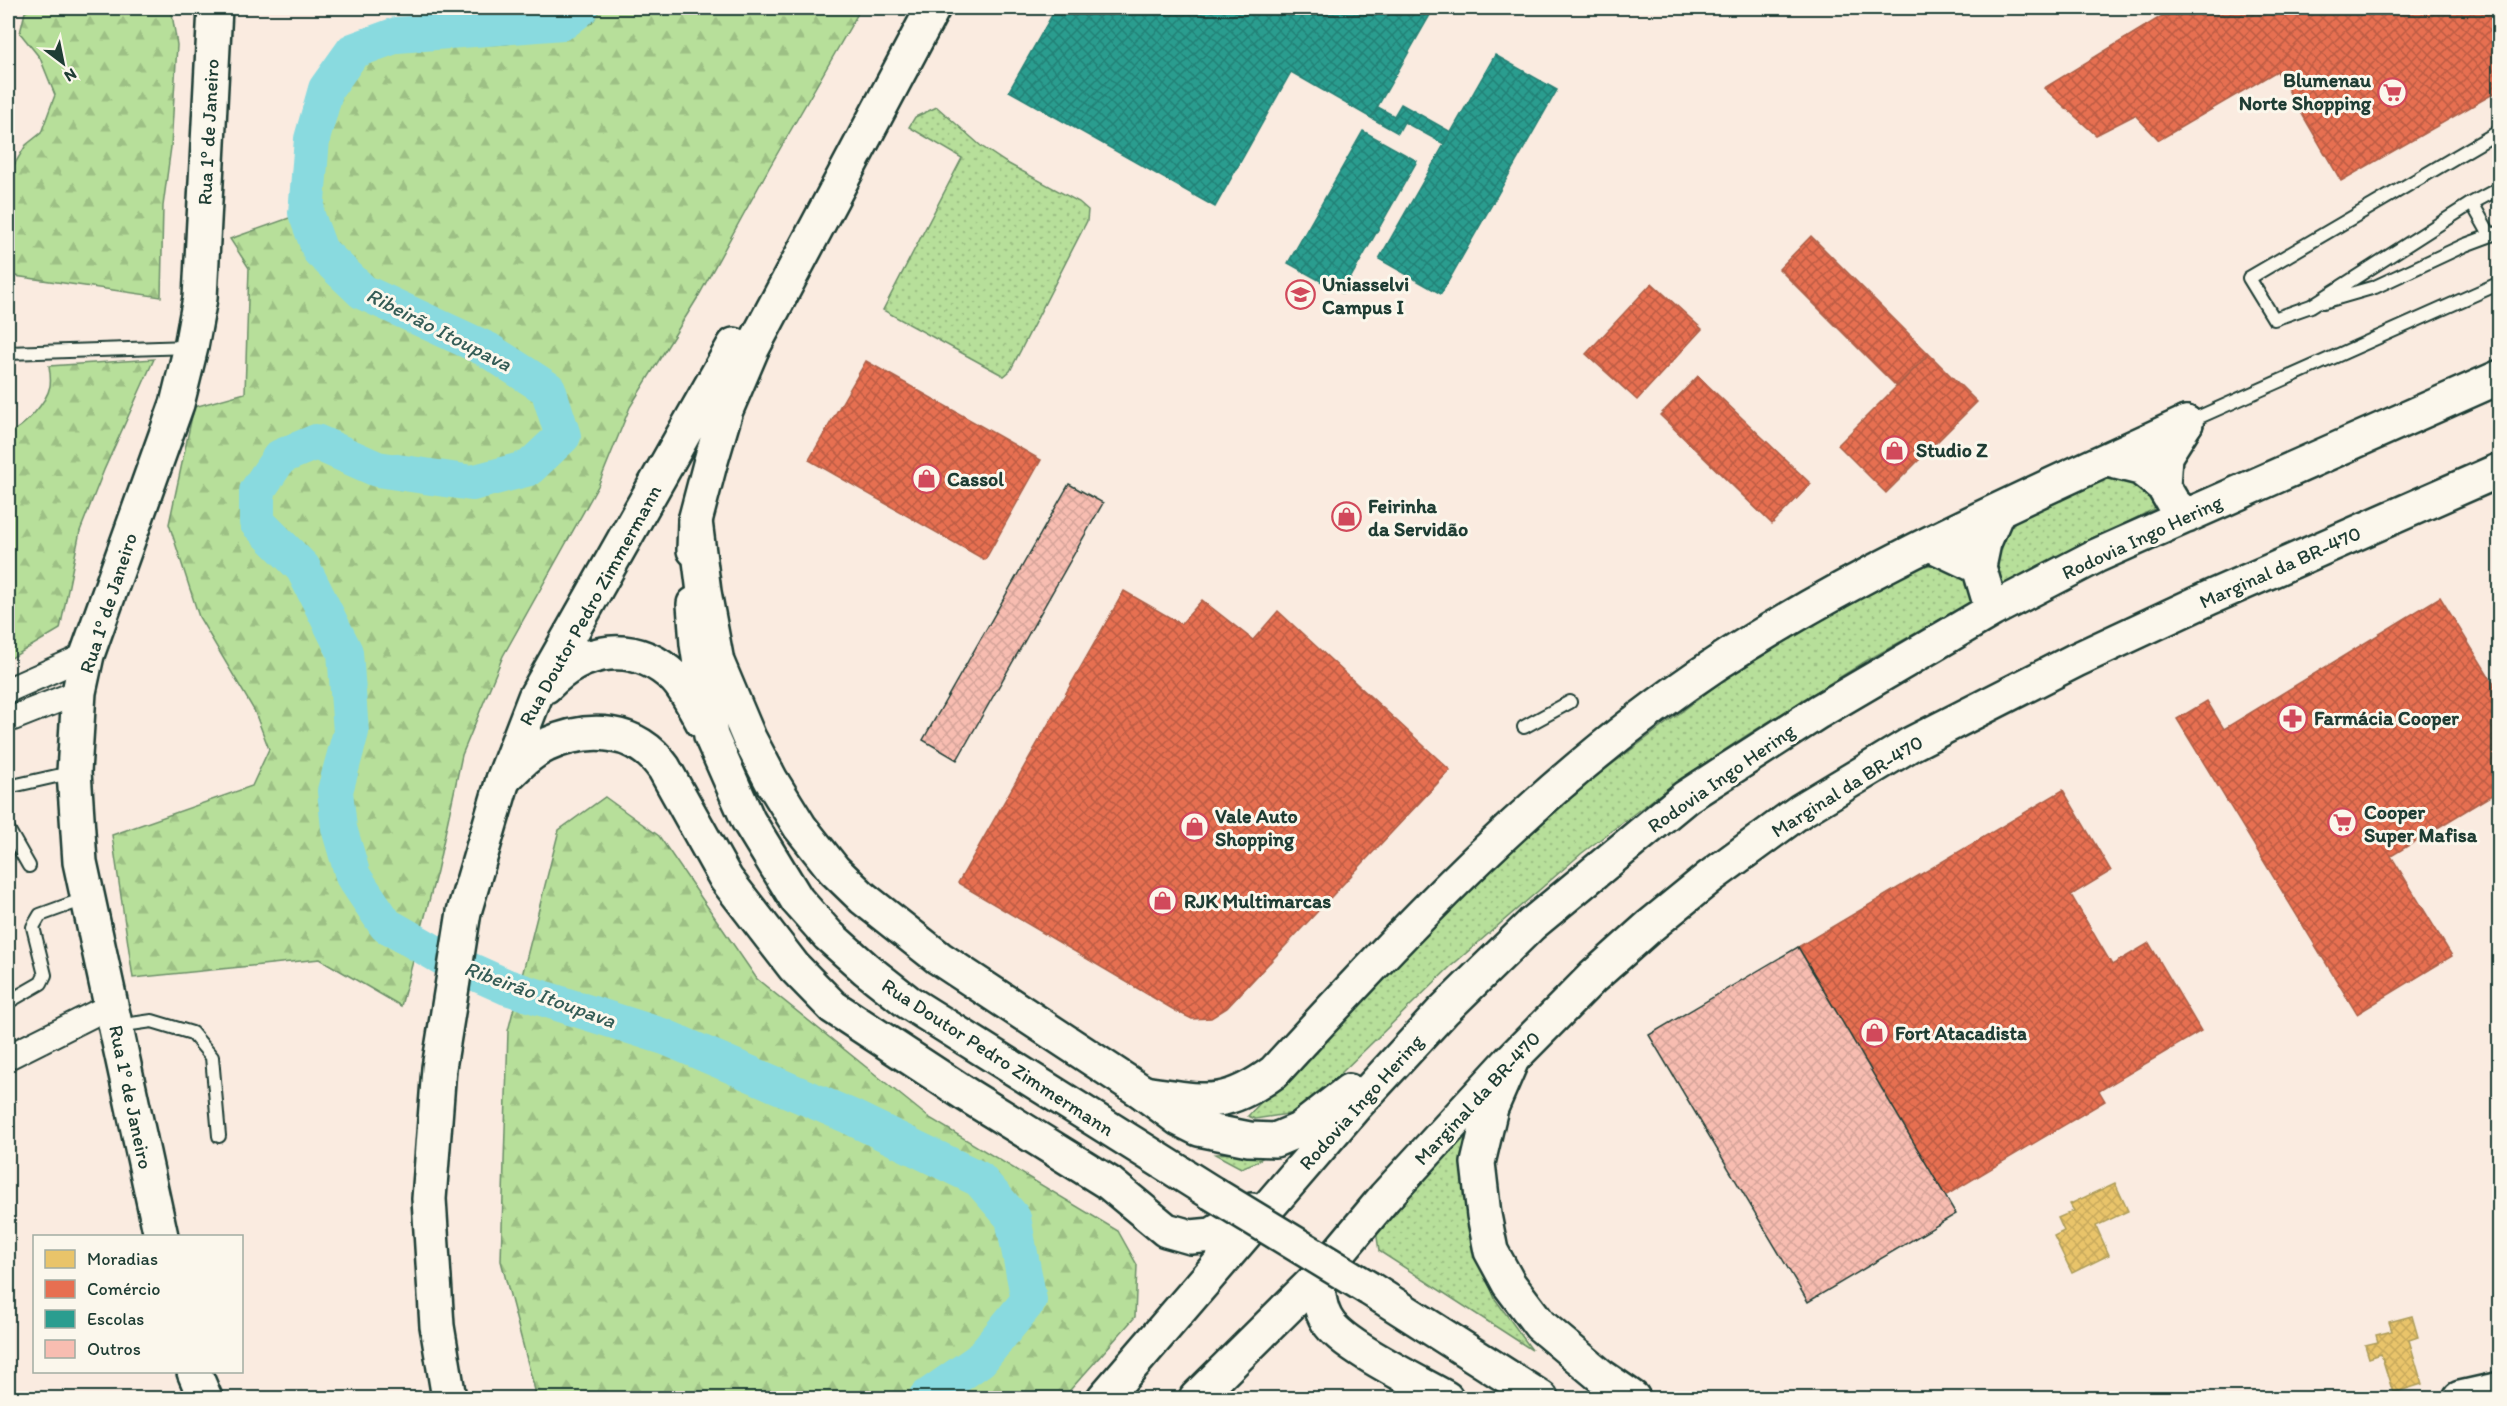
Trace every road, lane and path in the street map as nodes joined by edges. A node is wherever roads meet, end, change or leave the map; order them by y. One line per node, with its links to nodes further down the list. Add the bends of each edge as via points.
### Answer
1 (215, 8): 10 (main road, Rua 1º de Janeiro, via 200,298)
2 (933, 8): 6 (main road, Rua Doutor Pedro Zimmermann)
3 (2499, 131): 9 (lane, via 2249,278 2274,319)
4 (2499, 188): 5 (lane)
5 (2472, 203): 7 (lane); 9 (lane)
6 (828, 207): 19 (main road, Rua Doutor Pedro Zimmermann, via 752,349 726,410); 26 (main road, Rua Doutor Pedro Zimmermann, via 736,342)
7 (2495, 234): 9 (lane, via 2376,287)
8 (2499, 283): 13 (lane)
9 (2311, 306)
10 (191, 347): 11 (lane); 23 (main road, Rua 1º de Janeiro, via 177,404)
11 (8, 353)
12 (2499, 377): 18 (main road, Rodovia Ingo Hering)
13 (2186, 423): 14 (main road); 16 (main road, via 2165,456)
14 (2108, 460): 16 (main road, via 2140,468); 17 (main road)
15 (2499, 470): 41 (main road, Marginal da BR-470, via 2209,598 1911,744 1800,812 1710,877 1593,977)
16 (2163, 486): 18 (main road)
17 (1998, 511): 20 (main road); 21 (main road)
18 (2187, 516): 22 (main road, Rodovia Ingo Hering, via 2096,556)
19 (695, 521): 30 (main road, Rua Doutor Pedro Zimmermann, via 694,603); 42 (main road, via 717,662 749,738 800,827 834,870 899,927)
20 (1930, 544): 21 (main road); 42 (main road, via 1813,605 1716,664 1570,772 1460,874 1274,1072 1259,1083 1233,1097 1204,1101)
21 (1979, 567): 22 (main road)
22 (1992, 610): 38 (main road, Rodovia Ingo Hering, via 1818,712 1686,797 1532,924)
23 (87, 655): 24 (street); 25 (main road, Rua 1º de Janeiro)
24 (8, 690)
25 (79, 692): 28 (street); 31 (main road, Rua 1º de Janeiro)
26 (535, 697): 30 (main road, via 573,664 595,655 634,653 656,662 677,679); 32 (main road, Rua Doutor Pedro Zimmermann)
27 (1570, 702): 29 (lane)
28 (8, 720)
29 (1524, 727)
30 (711, 736): 54 (main road, Rua Doutor Pedro Zimmermann, bridge, via 748,820 797,900 866,969 908,1002)
31 (74, 772): 33 (lane); 36 (main road, Rua 1º de Janeiro)
32 (503, 780): 44 (main road, via 524,759 569,736 621,736 640,743 664,768 726,879 794,968 833,1007 1109,1183 1166,1230 1191,1238 1212,1235); 50 (main road, Rua Doutor Pedro Zimmermann, via 464,912 439,1068 429,1198 437,1326)
33 (8, 787)
34 (8, 829): 35 (lane)
35 (29, 866)
36 (88, 898): 37 (lane, via 40,915 33,927 45,975 41,983); 39 (main road, Rua 1º de Janeiro)
37 (8, 1002)
38 (1443, 1011): 42 (main road, via 1299,1130 1275,1140 1249,1140 1199,1129); 44 (main road, Rodovia Ingo Hering)
39 (114, 1015): 40 (street); 43 (lane, via 192,1033 212,1057); 45 (main road, Rua 1º de Janeiro)
40 (8, 1057)
41 (1511, 1060): 46 (main road, Marginal da BR-470, via 1384,1197); 55 (main road, via 1491,1108 1479,1163 1491,1251 1509,1284 1540,1325)
42 (1144, 1093)
43 (219, 1136)
44 (1288, 1185): 51 (main road, Rodovia Ingo Hering)
45 (161, 1235)
46 (1318, 1277): 52 (main road, Marginal da BR-470); 53 (main road, via 1318,1297 1327,1321 1341,1338)
47 (196, 1373): 49 (main road)
48 (2499, 1389): 56 (main road)
49 (205, 1398)
50 (449, 1398)
51 (1104, 1398)
52 (1196, 1398)
53 (1446, 1398)
54 (1540, 1398)
55 (1633, 1398)
56 (2460, 1398)

